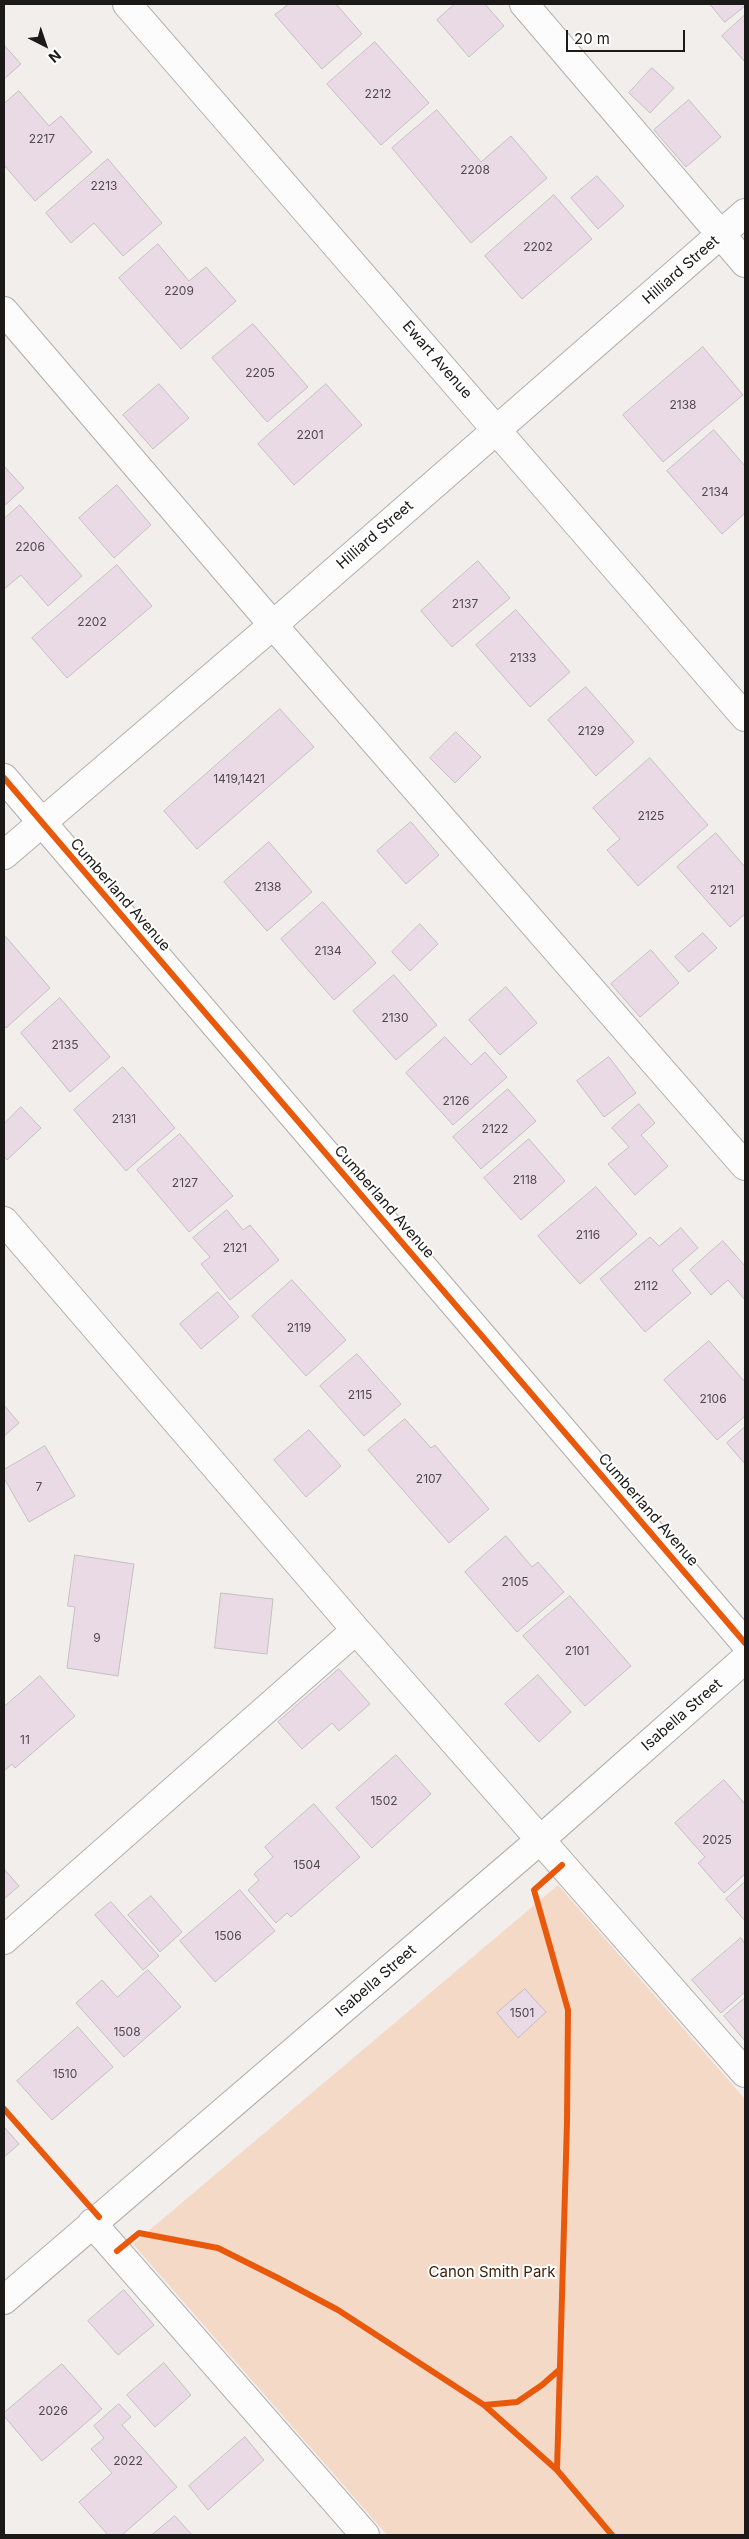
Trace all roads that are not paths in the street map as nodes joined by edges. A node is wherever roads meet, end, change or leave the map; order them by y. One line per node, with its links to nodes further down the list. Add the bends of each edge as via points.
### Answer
1 (127, 4): 7 (street, Ewart Avenue)
2 (524, 4): 4 (street)
3 (745, 213): 4 (street, Hilliard Street)
4 (721, 235): 5 (street); 7 (street, Hilliard Street)
5 (745, 263)
6 (4, 311): 8 (street)
7 (497, 429): 8 (street, Hilliard Street); 9 (street, Ewart Avenue)
8 (273, 625): 11 (street, Hilliard Street); 13 (street)
9 (745, 717)
10 (4, 778): 11 (street, Cumberland Avenue)
11 (41, 821): 12 (street, Hilliard Street); 16 (street, Cumberland Avenue)
12 (4, 855)
13 (745, 1166)
14 (4, 1220): 15 (street)
15 (356, 1630): 18 (street); 19 (street)
16 (745, 1643)
17 (745, 1659): 18 (street, Isabella Street)
18 (540, 1840): 20 (street); 21 (street, Isabella Street)
19 (4, 1940)
20 (745, 2073)
21 (92, 2223): 22 (street, Isabella Street); 23 (street)
22 (4, 2300)
23 (365, 2535)

